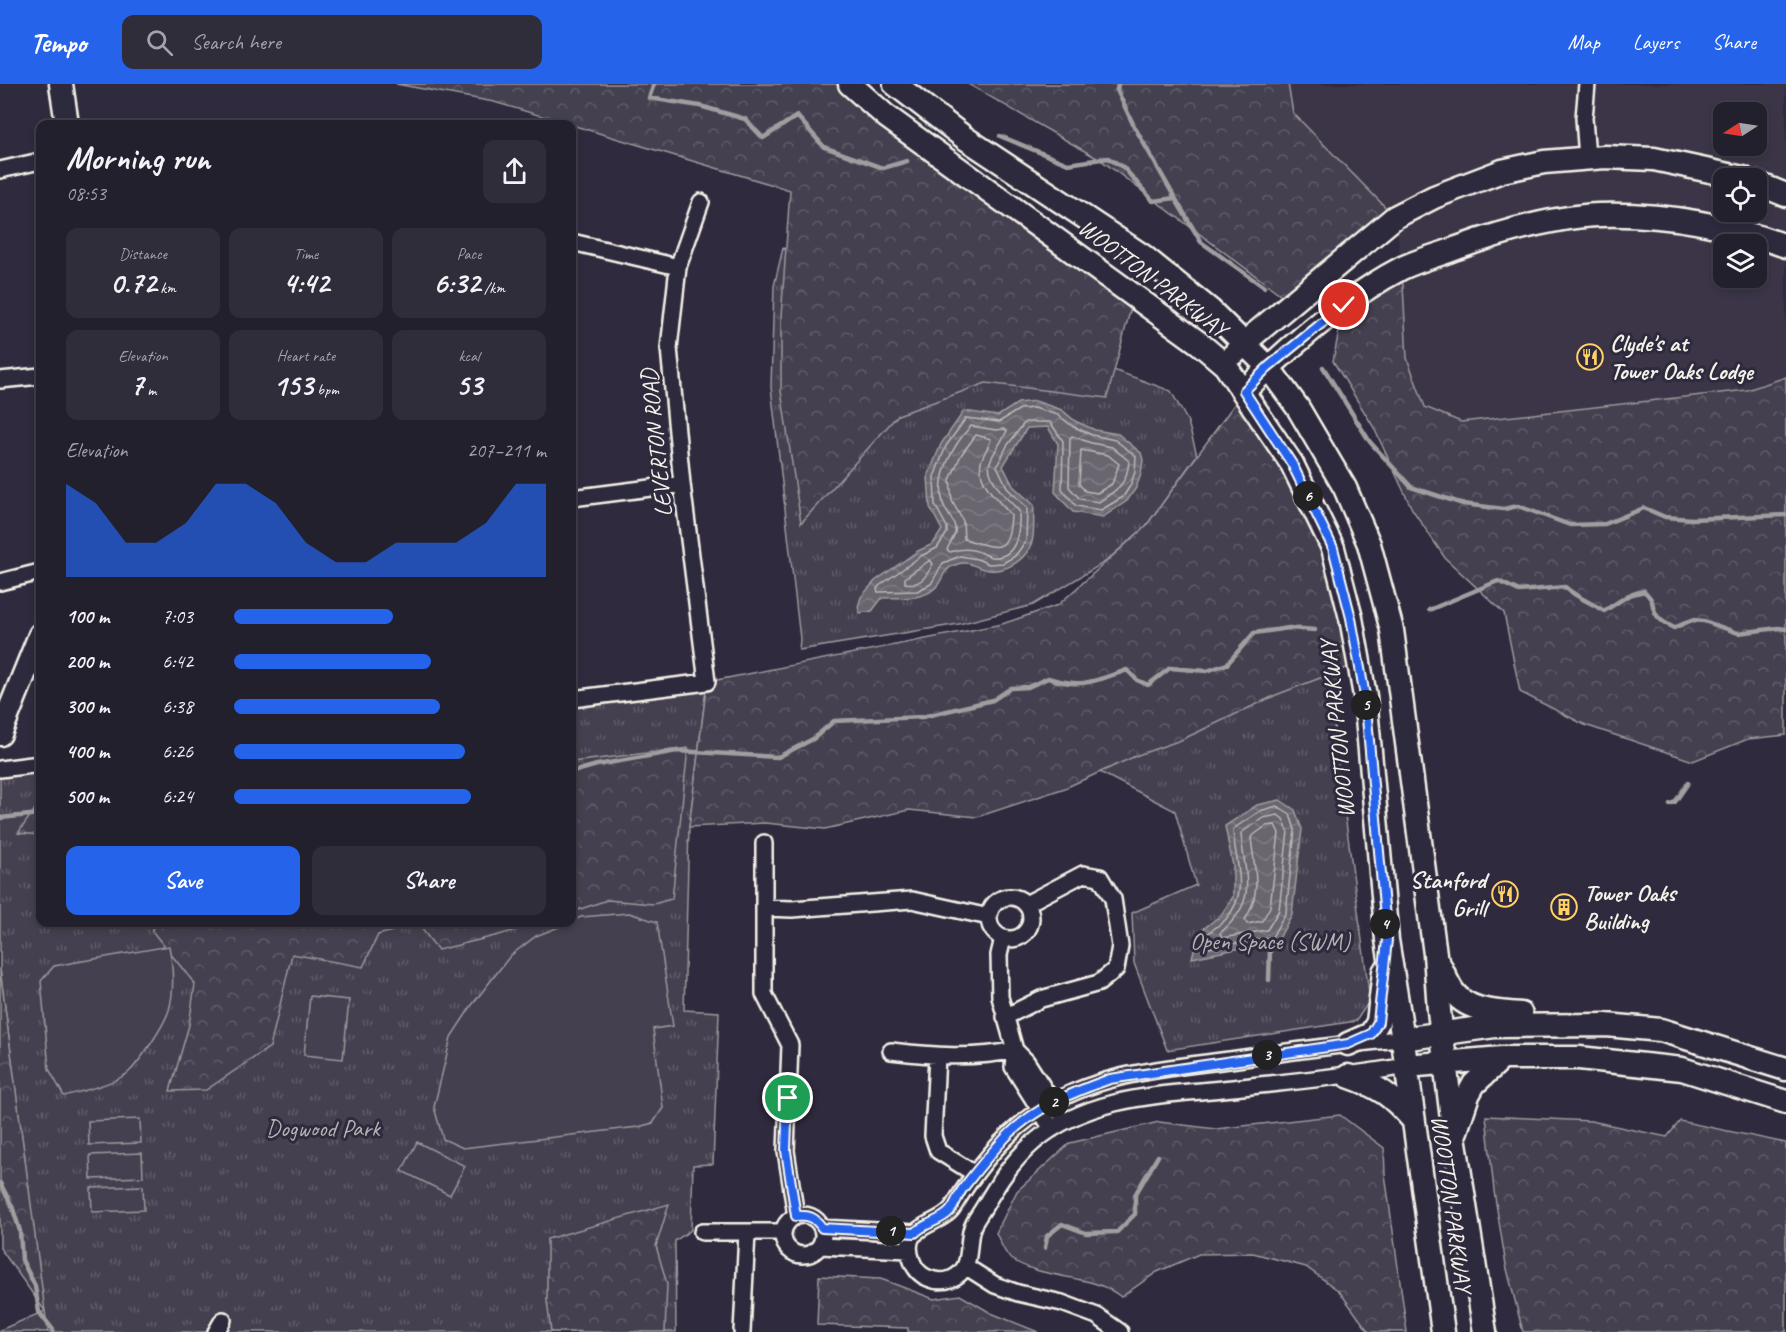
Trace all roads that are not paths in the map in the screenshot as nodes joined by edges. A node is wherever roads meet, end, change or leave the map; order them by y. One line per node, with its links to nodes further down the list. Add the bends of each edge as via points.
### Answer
1 (61, 84): 5 (main road)
2 (850, 84): 17 (main road, WOOTTON PARKWAY, via 886,116)
3 (895, 84): 16 (main road, WOOTTON PARKWAY, via 965,138 1143,256 1210,310)
4 (1587, 84): 6 (street)
5 (66, 120)
6 (1587, 158): 9 (main road, via 1653,159); 16 (main road, via 1502,171 1395,217)
7 (36, 162): 8 (street)
8 (0, 170)
9 (1713, 172)
10 (1767, 187): 11 (main road)
11 (1786, 195)
12 (701, 202): 15 (street, LEVERTON ROAD)
13 (576, 243): 15 (street)
14 (1786, 246): 18 (main road, via 1702,223 1638,216 1580,217 1497,234 1402,268 1344,305)
15 (678, 267): 22 (street, LEVERTON ROAD, via 669,348)
16 (1244, 344): 17 (main road); 18 (main road, WOOTTON PARKWAY)
17 (1225, 365): 21 (main road, WOOTTON PARKWAY)
18 (1268, 367): 21 (main road); 37 (main road, WOOTTON PARKWAY, via 1298,408 1345,488 1369,544 1392,630)
19 (36, 376): 20 (street)
20 (0, 380)
21 (1244, 391): 36 (main road, WOOTTON PARKWAY, via 1292,464 1333,548 1365,696)
22 (682, 484): 23 (street); 27 (street, LEVERTON ROAD, via 707,682)
23 (576, 497)
24 (36, 573): 25 (street)
25 (0, 582)
26 (36, 646): 28 (main road)
27 (576, 698)
28 (0, 734)
29 (36, 764): 30 (street)
30 (0, 769)
31 (764, 843): 33 (street)
32 (1026, 904): 34 (street, via 1014,897 1002,898 992,907); 35 (street, via 1031,919 1029,928 1020,938); 38 (street, via 1083,874 1100,877 1113,899 1120,946 1116,969 1099,983 1041,999)
33 (765, 908): 34 (street, via 912,900); 58 (street, via 764,994 790,1045 786,1151)
34 (989, 917): 35 (street, via 995,934)
35 (1003, 938): 38 (street, via 999,955 1000,997)
36 (1387, 940): 41 (main road, WOOTTON PARKWAY); 42 (main road, via 1378,1022 1371,1034)
37 (1435, 954): 39 (main road, via 1460,1000 1479,1009); 40 (main road, WOOTTON PARKWAY)
38 (1005, 1017): 43 (street)
39 (1606, 1024): 40 (main road, via 1495,1026); 49 (main road, via 1661,1030)
40 (1442, 1032): 41 (main road); 47 (main road, WOOTTON PARKWAY)
41 (1402, 1039): 42 (street); 48 (main road, WOOTTON PARKWAY)
42 (1348, 1044): 51 (street, via 1110,1079)
43 (1015, 1050): 45 (street); 51 (street); 53 (street, via 1013,1067)
44 (891, 1051): 45 (street)
45 (938, 1056): 57 (street, via 933,1136 938,1151)
46 (1502, 1058): 47 (main road); 52 (main road, via 1580,1058 1682,1069); 56 (main road, via 1472,1087)
47 (1445, 1063): 48 (main road); 56 (main road, WOOTTON PARKWAY)
48 (1406, 1066): 50 (street); 54 (main road, WOOTTON PARKWAY)
49 (1786, 1069)
50 (1348, 1076): 54 (main road, via 1395,1100); 55 (street, via 1169,1092 1089,1109)
51 (1054, 1102): 53 (street); 55 (street)
52 (1786, 1102)
53 (1039, 1110): 55 (street); 57 (street, via 1007,1136)
54 (1414, 1121): 69 (main road, WOOTTON PARKWAY)
55 (1058, 1126): 66 (street, via 1034,1142 995,1187 973,1225)
56 (1454, 1136): 70 (main road, WOOTTON PARKWAY)
57 (975, 1174): 63 (street, via 951,1211)
58 (796, 1216): 59 (street, via 813,1217); 61 (street)
59 (822, 1228): 63 (street); 64 (street)
60 (702, 1232): 62 (street)
61 (783, 1232): 62 (street); 64 (street, via 788,1248 795,1254 810,1254)
62 (747, 1233): 67 (street)
63 (915, 1233): 65 (street)
64 (820, 1246): 65 (street)
65 (909, 1250): 66 (street, via 915,1269 931,1280 950,1279)
66 (965, 1266): 68 (street, via 995,1285 1097,1316)
67 (742, 1332)
68 (1120, 1332)
69 (1443, 1332)
70 (1485, 1332)

